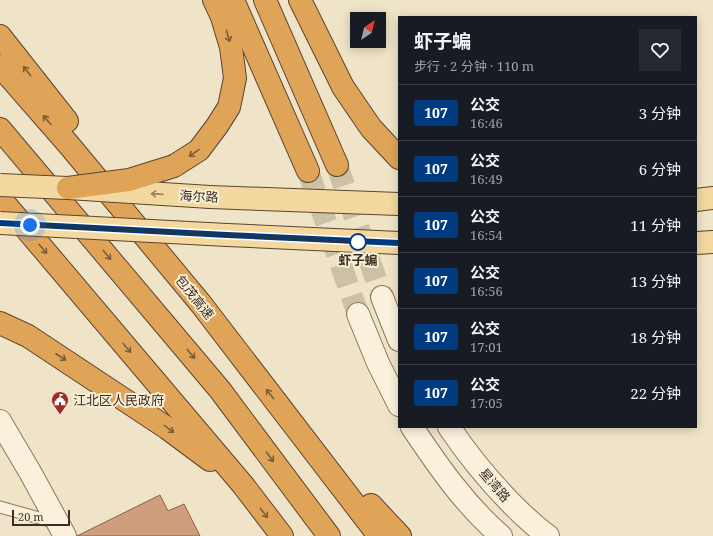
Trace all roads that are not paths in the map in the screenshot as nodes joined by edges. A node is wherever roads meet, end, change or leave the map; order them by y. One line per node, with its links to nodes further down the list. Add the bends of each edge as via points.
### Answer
1 (214, 0): 12 (highway, one-way to 12, bridge, via 231,47 235,78 229,107 199,150 174,166 129,180)
2 (233, 0): 10 (highway)
3 (264, 0): 9 (highway)
4 (300, 0): 8 (highway, via 343,87 371,128)
5 (0, 36): 22 (highway, one-way to 5, via 145,219)
6 (0, 66): 22 (highway, 包茂高速, one-way to 6)
7 (0, 129): 35 (highway, one-way to 35, via 220,390)
8 (398, 157)
9 (337, 165)
10 (308, 171)
11 (0, 185): 12 (main road, 海尔路, bridge)
12 (68, 188): 16 (main road, 海尔路, one-way to 12, bridge, via 210,197)
13 (0, 198): 31 (highway, one-way to 31)
14 (713, 198): 15 (main road)
15 (697, 200)
16 (398, 204)
17 (0, 223): 19 (main road, bridge)
18 (713, 242): 20 (main road)
19 (398, 243)
20 (697, 243)
21 (382, 298): 25 (street)
22 (201, 304): 27 (highway, 包茂高速, one-way to 22)
23 (358, 314): 26 (street)
24 (0, 323): 31 (highway, one-way to 31, via 28,336 168,428)
25 (398, 338)
26 (398, 403)
27 (289, 418): 36 (highway, 包茂高速); 37 (highway)
28 (0, 421): 33 (street)
29 (413, 428): 38 (street, via 439,467 482,520)
30 (450, 428): 39 (street, 星湾路, via 504,497)
31 (243, 485): 34 (highway, one-way to 34)
32 (0, 507): 33 (lane)
33 (61, 530)
34 (282, 536)
35 (329, 536)
36 (379, 536)
37 (400, 536)
38 (501, 536)
39 (548, 536)

